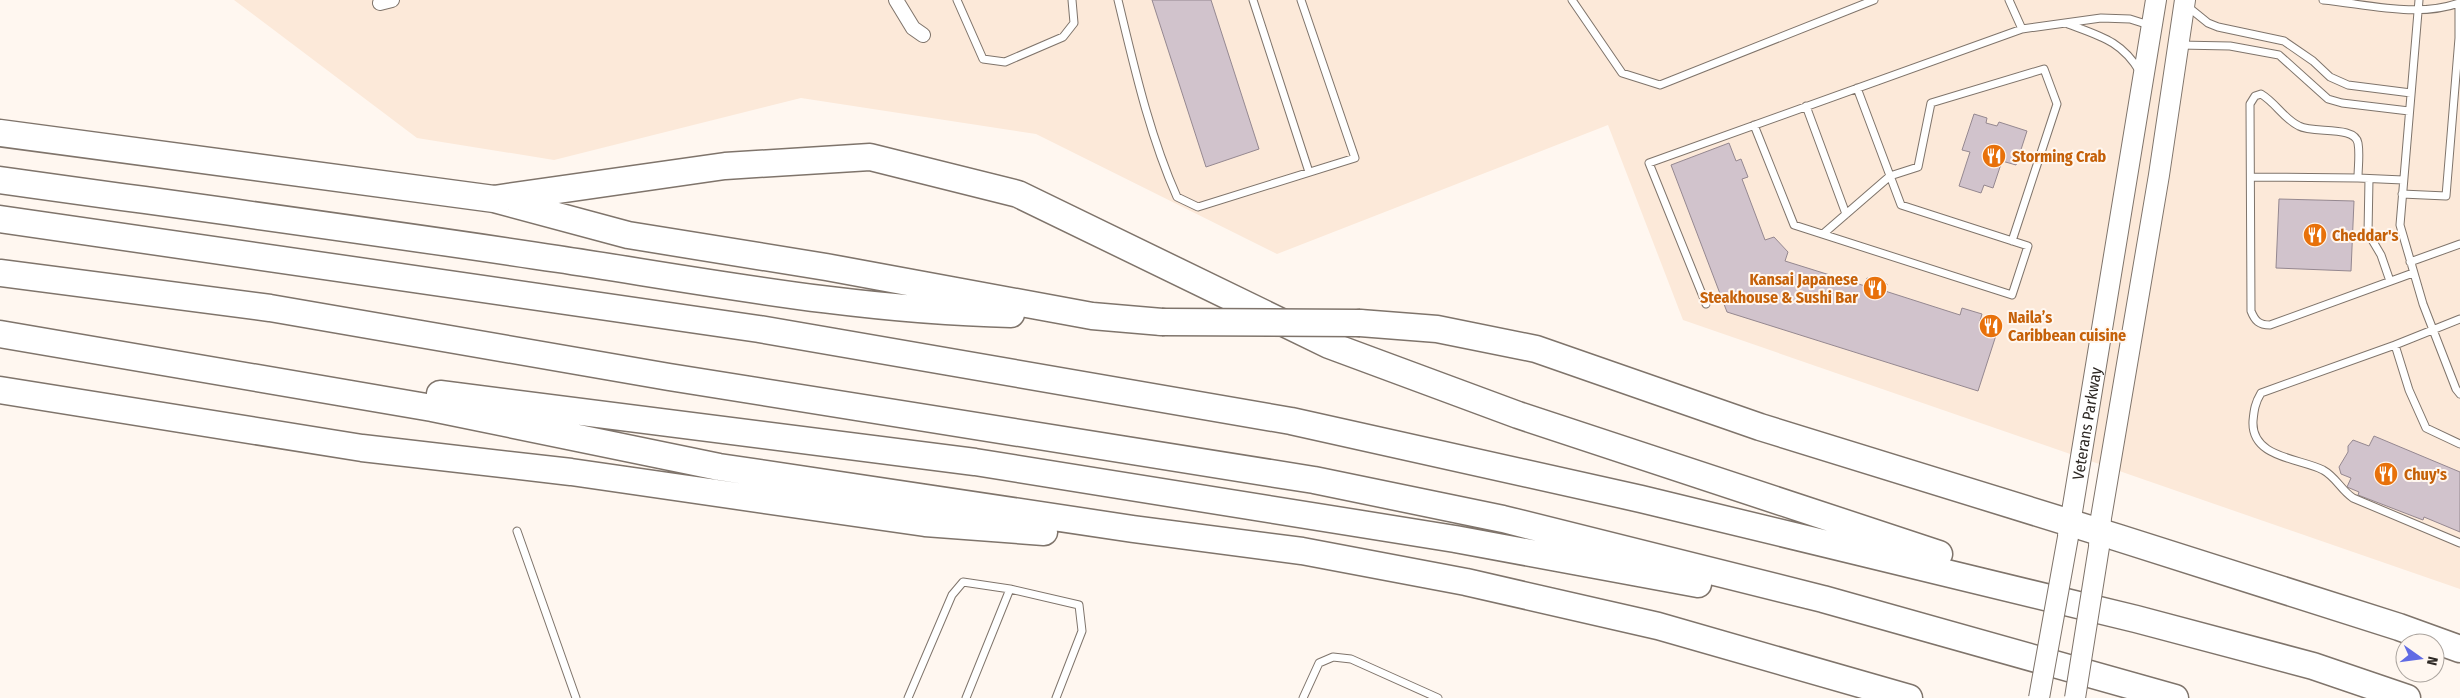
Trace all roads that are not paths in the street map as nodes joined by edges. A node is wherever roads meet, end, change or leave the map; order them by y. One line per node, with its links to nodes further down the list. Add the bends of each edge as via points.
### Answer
1 (896, 0): 19 (street, via 913,28)
2 (957, 0): 3 (lane, via 983,59 1004,62 1063,37 1074,23)
3 (1072, 0)
4 (1120, 0): 28 (lane, via 1130,54 1163,166 1177,197 1198,207)
5 (1253, 0): 28 (lane)
6 (1301, 0): 28 (lane, via 1355,158)
7 (1572, 0): 12 (lane, via 1622,72 1660,85)
8 (2009, 0): 18 (lane)
9 (2156, 0): 17 (main road, Veterans Parkway)
10 (2323, 0): 14 (lane)
11 (2419, 0): 15 (lane)
12 (1869, 1)
13 (2184, 2): 20 (main road, Veterans Parkway); 23 (lane, via 2208,23 2218,27 2290,44 2338,82)
14 (2369, 2): 15 (lane)
15 (2419, 10): 23 (lane); 35 (lane, via 2459,3 2446,196)
16 (2068, 24): 17 (lane, via 2101,18 2130,19); 18 (lane); 21 (lane, via 2120,46)
17 (2152, 26): 21 (main road, Veterans Parkway)
18 (2022, 29): 22 (lane)
19 (923, 35)
20 (2179, 45): 25 (lane, via 2230,46 2279,55 2328,99); 58 (main road, Veterans Parkway)
21 (2144, 81): 56 (main road, Veterans Parkway)
22 (1857, 88): 24 (lane); 29 (lane)
23 (2411, 93): 25 (lane)
24 (1806, 106): 26 (lane); 37 (lane)
25 (2409, 111): 34 (lane)
26 (1754, 125): 39 (lane, via 1794,225); 46 (lane, via 1648,163)
27 (0, 133): 36 (highway)
28 (1309, 172)
29 (1890, 176): 37 (lane); 40 (lane, via 1901,205); 40 (lane, via 1918,167 1931,103 2044,69 2056,104)
30 (2251, 177): 31 (lane); 31 (lane, via 2250,104 2255,96 2261,94 2307,130 2354,135 2358,142); 45 (lane, via 2250,311 2254,320 2261,325 2270,325)
31 (2358, 178): 32 (lane)
32 (2369, 179): 34 (lane); 45 (lane, via 2368,233)
33 (0, 180): 47 (highway, via 397,235 798,296 956,313)
34 (2403, 180): 35 (lane)
35 (2402, 194): 42 (lane, via 2400,225)
36 (494, 198): 47 (highway, via 628,235 826,267); 62 (highway, via 725,166 870,157 999,189 1018,194 1329,345 1518,415)
37 (1846, 214): 39 (lane)
38 (0, 219): 62 (highway, via 759,329 1291,421 1651,501)
39 (1823, 234): 40 (lane, via 2012,295 2028,246)
40 (2012, 241)
41 (2460, 244): 42 (lane)
42 (2410, 262): 44 (lane)
43 (0, 273): 63 (highway, via 270,308 668,377 1314,480 1503,519)
44 (2413, 273): 45 (lane); 49 (lane)
45 (2390, 281)
46 (1706, 304)
47 (1092, 316): 56 (highway, bridge, via 1162,322 1360,323 1437,329 1536,349)
48 (2460, 319): 49 (lane)
49 (2434, 329): 51 (lane); 54 (lane)
50 (0, 334): 52 (highway)
51 (2395, 345): 55 (lane, via 2409,390 2426,428); 59 (lane, via 2261,393 2254,404 2253,430 2259,444 2276,454 2323,470 2353,498)
52 (156, 360): 60 (highway, via 432,408 719,467 1123,528); 63 (highway, via 975,462 1455,539)
53 (0, 390): 60 (highway, via 362,448 571,472 924,523)
54 (2460, 394)
55 (2460, 444)
56 (2069, 530): 58 (highway); 72 (main road, Veterans Parkway, bridge)
57 (517, 531): 65 (lane)
58 (2100, 539): 64 (highway, via 2399,627); 73 (main road, Veterans Parkway, bridge)
59 (2460, 544)
60 (1302, 551): 71 (highway, via 1466,582 1658,626)
61 (1010, 589): 66 (lane, via 963,582 952,595); 67 (lane); 68 (lane, via 1079,605 1082,631)
62 (2136, 619): 75 (highway, via 2313,666)
63 (1914, 624): 74 (highway)
64 (2460, 649)
65 (576, 698)
66 (908, 698)
67 (966, 698)
68 (1056, 698)
69 (1303, 698): 70 (lane, via 1319,663 1333,657 1351,659)
70 (1438, 698)
71 (1909, 698)
72 (2039, 698)
73 (2075, 698)
74 (2174, 698)
75 (2407, 698)

